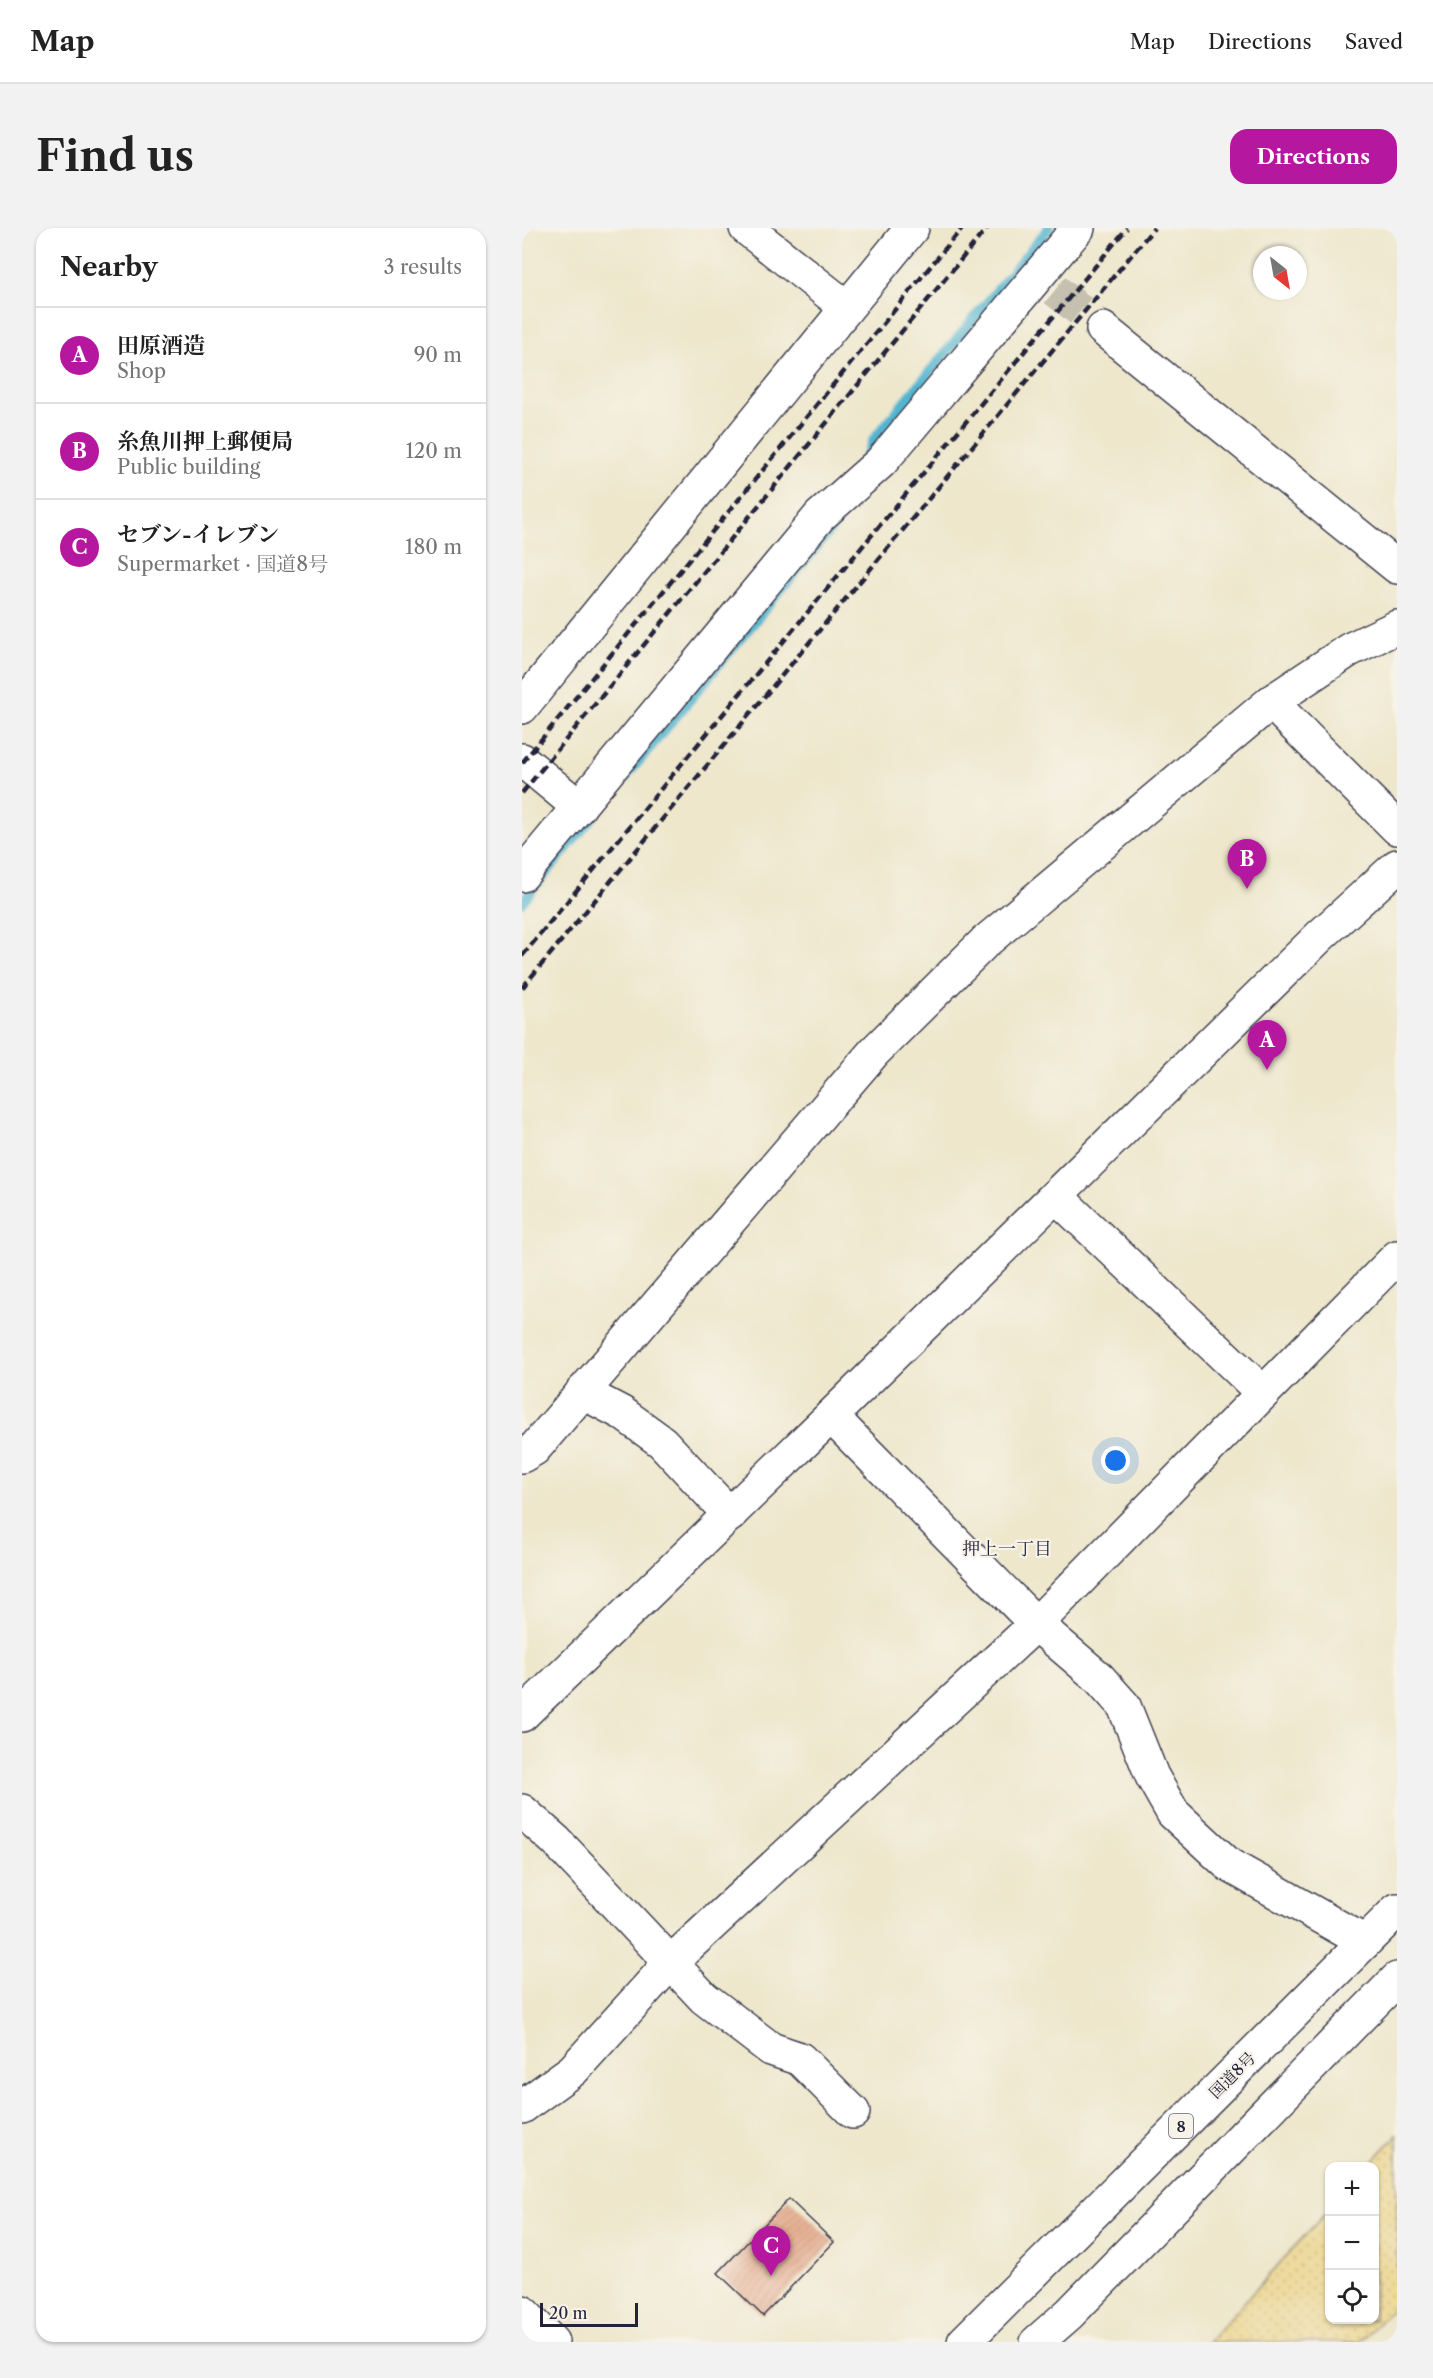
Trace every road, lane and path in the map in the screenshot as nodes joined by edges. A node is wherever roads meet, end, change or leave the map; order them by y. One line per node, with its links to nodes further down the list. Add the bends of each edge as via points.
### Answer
1 (746, 228): 4 (main road)
2 (912, 228): 4 (main road)
3 (1078, 228): 11 (main road, via 1046,283 881,462 820,516)
4 (846, 307): 9 (main road)
5 (1103, 329): 6 (main road)
6 (1397, 567)
7 (1397, 627): 8 (main road, via 1349,650)
8 (1271, 702): 12 (main road); 17 (main road, via 985,942 874,1052)
9 (522, 707)
10 (522, 760): 11 (main road)
11 (579, 807): 14 (main road)
12 (1397, 828)
13 (1397, 866): 15 (main road, via 1320,936)
14 (522, 875)
15 (1056, 1196): 18 (main road); 19 (main road)
16 (1397, 1257): 18 (main road)
17 (582, 1392): 20 (main road, via 534,1449); 21 (main road, via 622,1413 662,1442)
18 (1263, 1393): 22 (main road)
19 (831, 1416): 21 (main road); 22 (main road)
20 (522, 1456)
21 (730, 1515): 23 (main road)
22 (1036, 1624): 26 (main road, via 1099,1678 1124,1706 1152,1776 1173,1813 1228,1865); 27 (main road)
23 (522, 1715)
24 (522, 1811): 27 (main road, via 556,1840)
25 (1397, 1910): 26 (main road, 国道8号 / 8)
26 (1365, 1942): 33 (main road, 国道8号 / 8)
27 (671, 1962): 29 (main road, via 573,2070); 30 (main road, via 704,1998 771,2049 800,2059)
28 (1397, 1979): 34 (main road, via 1069,2314)
29 (522, 2107)
30 (853, 2112)
31 (522, 2312): 32 (main road)
32 (552, 2342)
33 (964, 2342)
34 (1037, 2342)

